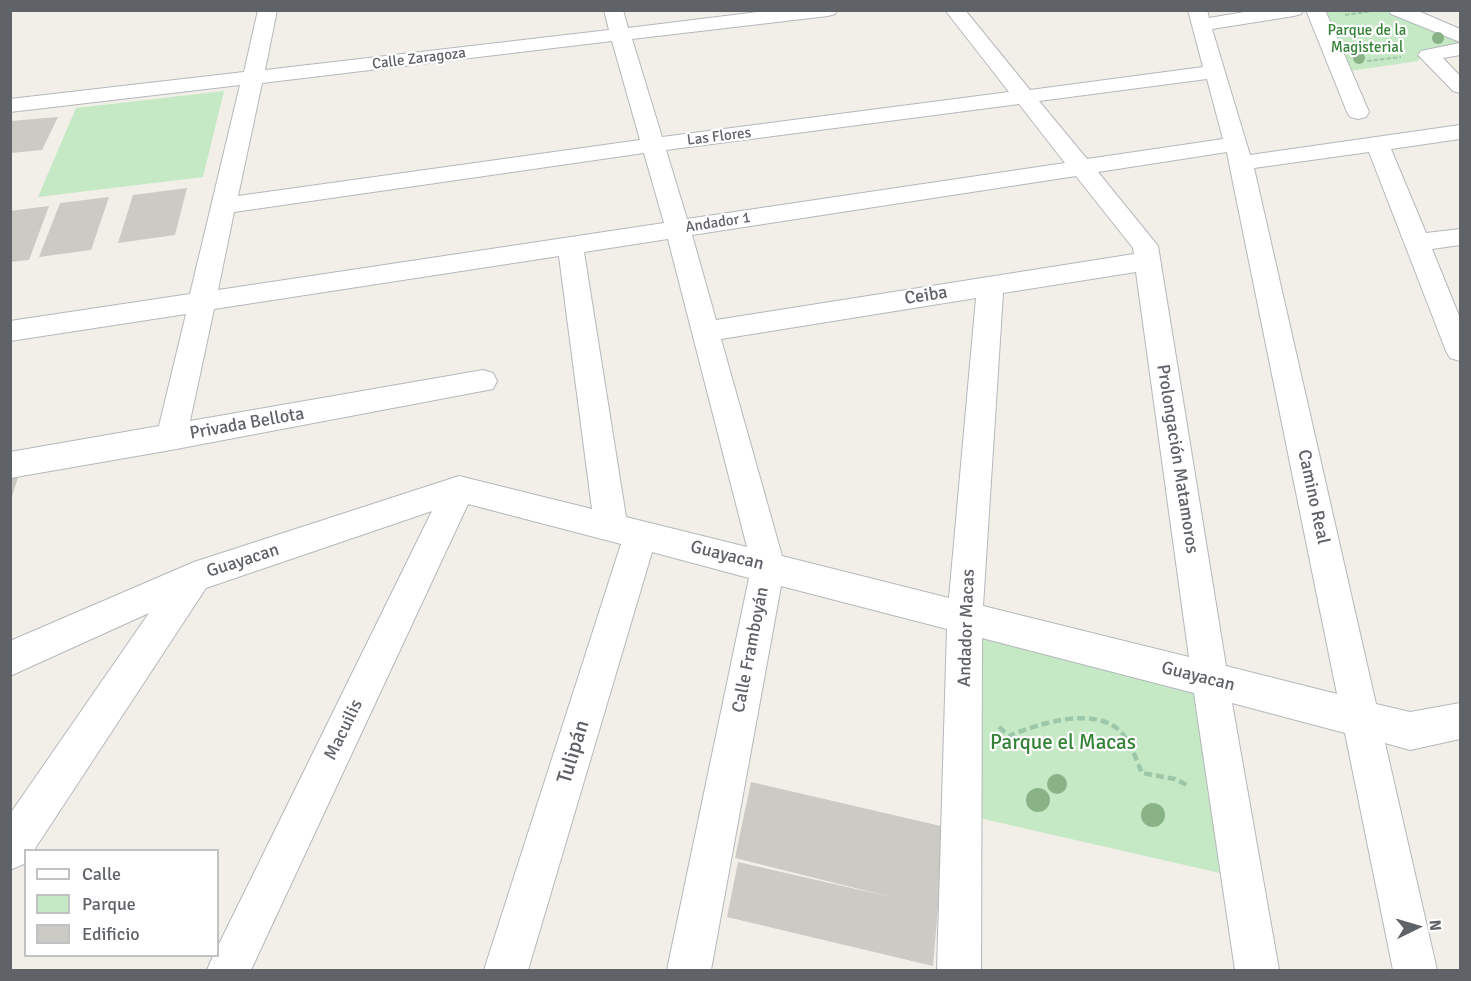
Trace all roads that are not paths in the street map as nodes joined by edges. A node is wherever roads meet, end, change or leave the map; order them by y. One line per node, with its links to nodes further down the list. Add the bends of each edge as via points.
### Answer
1 (268, 10): 13 (street)
2 (613, 10): 9 (street, Calle Framboyán)
3 (828, 10): 9 (street, Calle Zaragoza)
4 (954, 10): 15 (street, Prolongación Matamoros)
5 (1294, 10): 8 (street)
6 (1315, 10): 17 (street)
7 (1398, 10): 10 (street)
8 (1200, 18): 12 (street, Camino Real)
9 (621, 35): 13 (street, Calle Zaragoza); 20 (street, Calle Framboyán)
10 (1461, 36)
11 (1461, 49): 14 (street, via 1428,55)
12 (1216, 72): 15 (street, Las Flores); 21 (street, Camino Real)
13 (252, 79): 16 (street, Calle Zaragoza); 23 (street)
14 (1461, 87)
15 (1022, 97): 20 (street, Las Flores); 22 (street, Prolongación Matamoros)
16 (10, 105)
17 (1358, 112)
18 (1461, 132): 19 (street, Andador 1)
19 (1377, 143): 21 (street, Andador 1); 26 (street)
20 (653, 145): 23 (street, Las Flores); 24 (street, Calle Framboyán)
21 (1238, 153): 22 (street, Andador 1); 44 (street, Camino Real)
22 (1080, 168): 24 (street, Andador 1); 28 (street, Prolongación Matamoros, via 1145,246)
23 (223, 206): 30 (street)
24 (678, 229): 27 (street, Andador 1); 32 (street, Calle Framboyán)
25 (1461, 237): 26 (street)
26 (1417, 243): 33 (street)
27 (570, 246): 30 (street, Andador 1); 38 (street)
28 (1147, 261): 29 (street, Ceiba); 43 (street, Prolongación Matamoros)
29 (990, 285): 32 (street, Ceiba); 41 (street, Andador Macas)
30 (201, 304): 31 (street, Andador 1); 35 (street)
31 (10, 331)
32 (706, 332): 39 (street, Calle Framboyán)
33 (1461, 351)
34 (483, 381): 35 (street, Privada Bellota)
35 (171, 438): 36 (street, Privada Bellota)
36 (10, 465)
37 (459, 489): 38 (street, Guayacan); 40 (street, Guayacan); 47 (street, Macuilis)
38 (626, 531): 39 (street, Guayacan); 48 (street, Tulipán)
39 (768, 566): 41 (street, Guayacan); 49 (street, Calle Framboyán)
40 (194, 577): 42 (street, Guayacan); 46 (street)
41 (965, 617): 43 (street, Guayacan); 50 (street, Andador Macas)
42 (10, 659)
43 (1212, 680): 44 (street, Guayacan); 51 (street, Prolongación Matamoros)
44 (1360, 718): 45 (street, Guayacan, via 1410,731); 52 (street, Camino Real)
45 (1461, 721)
46 (10, 850)
47 (229, 970)
48 (506, 970)
49 (689, 970)
50 (959, 970)
51 (1257, 970)
52 (1415, 970)

